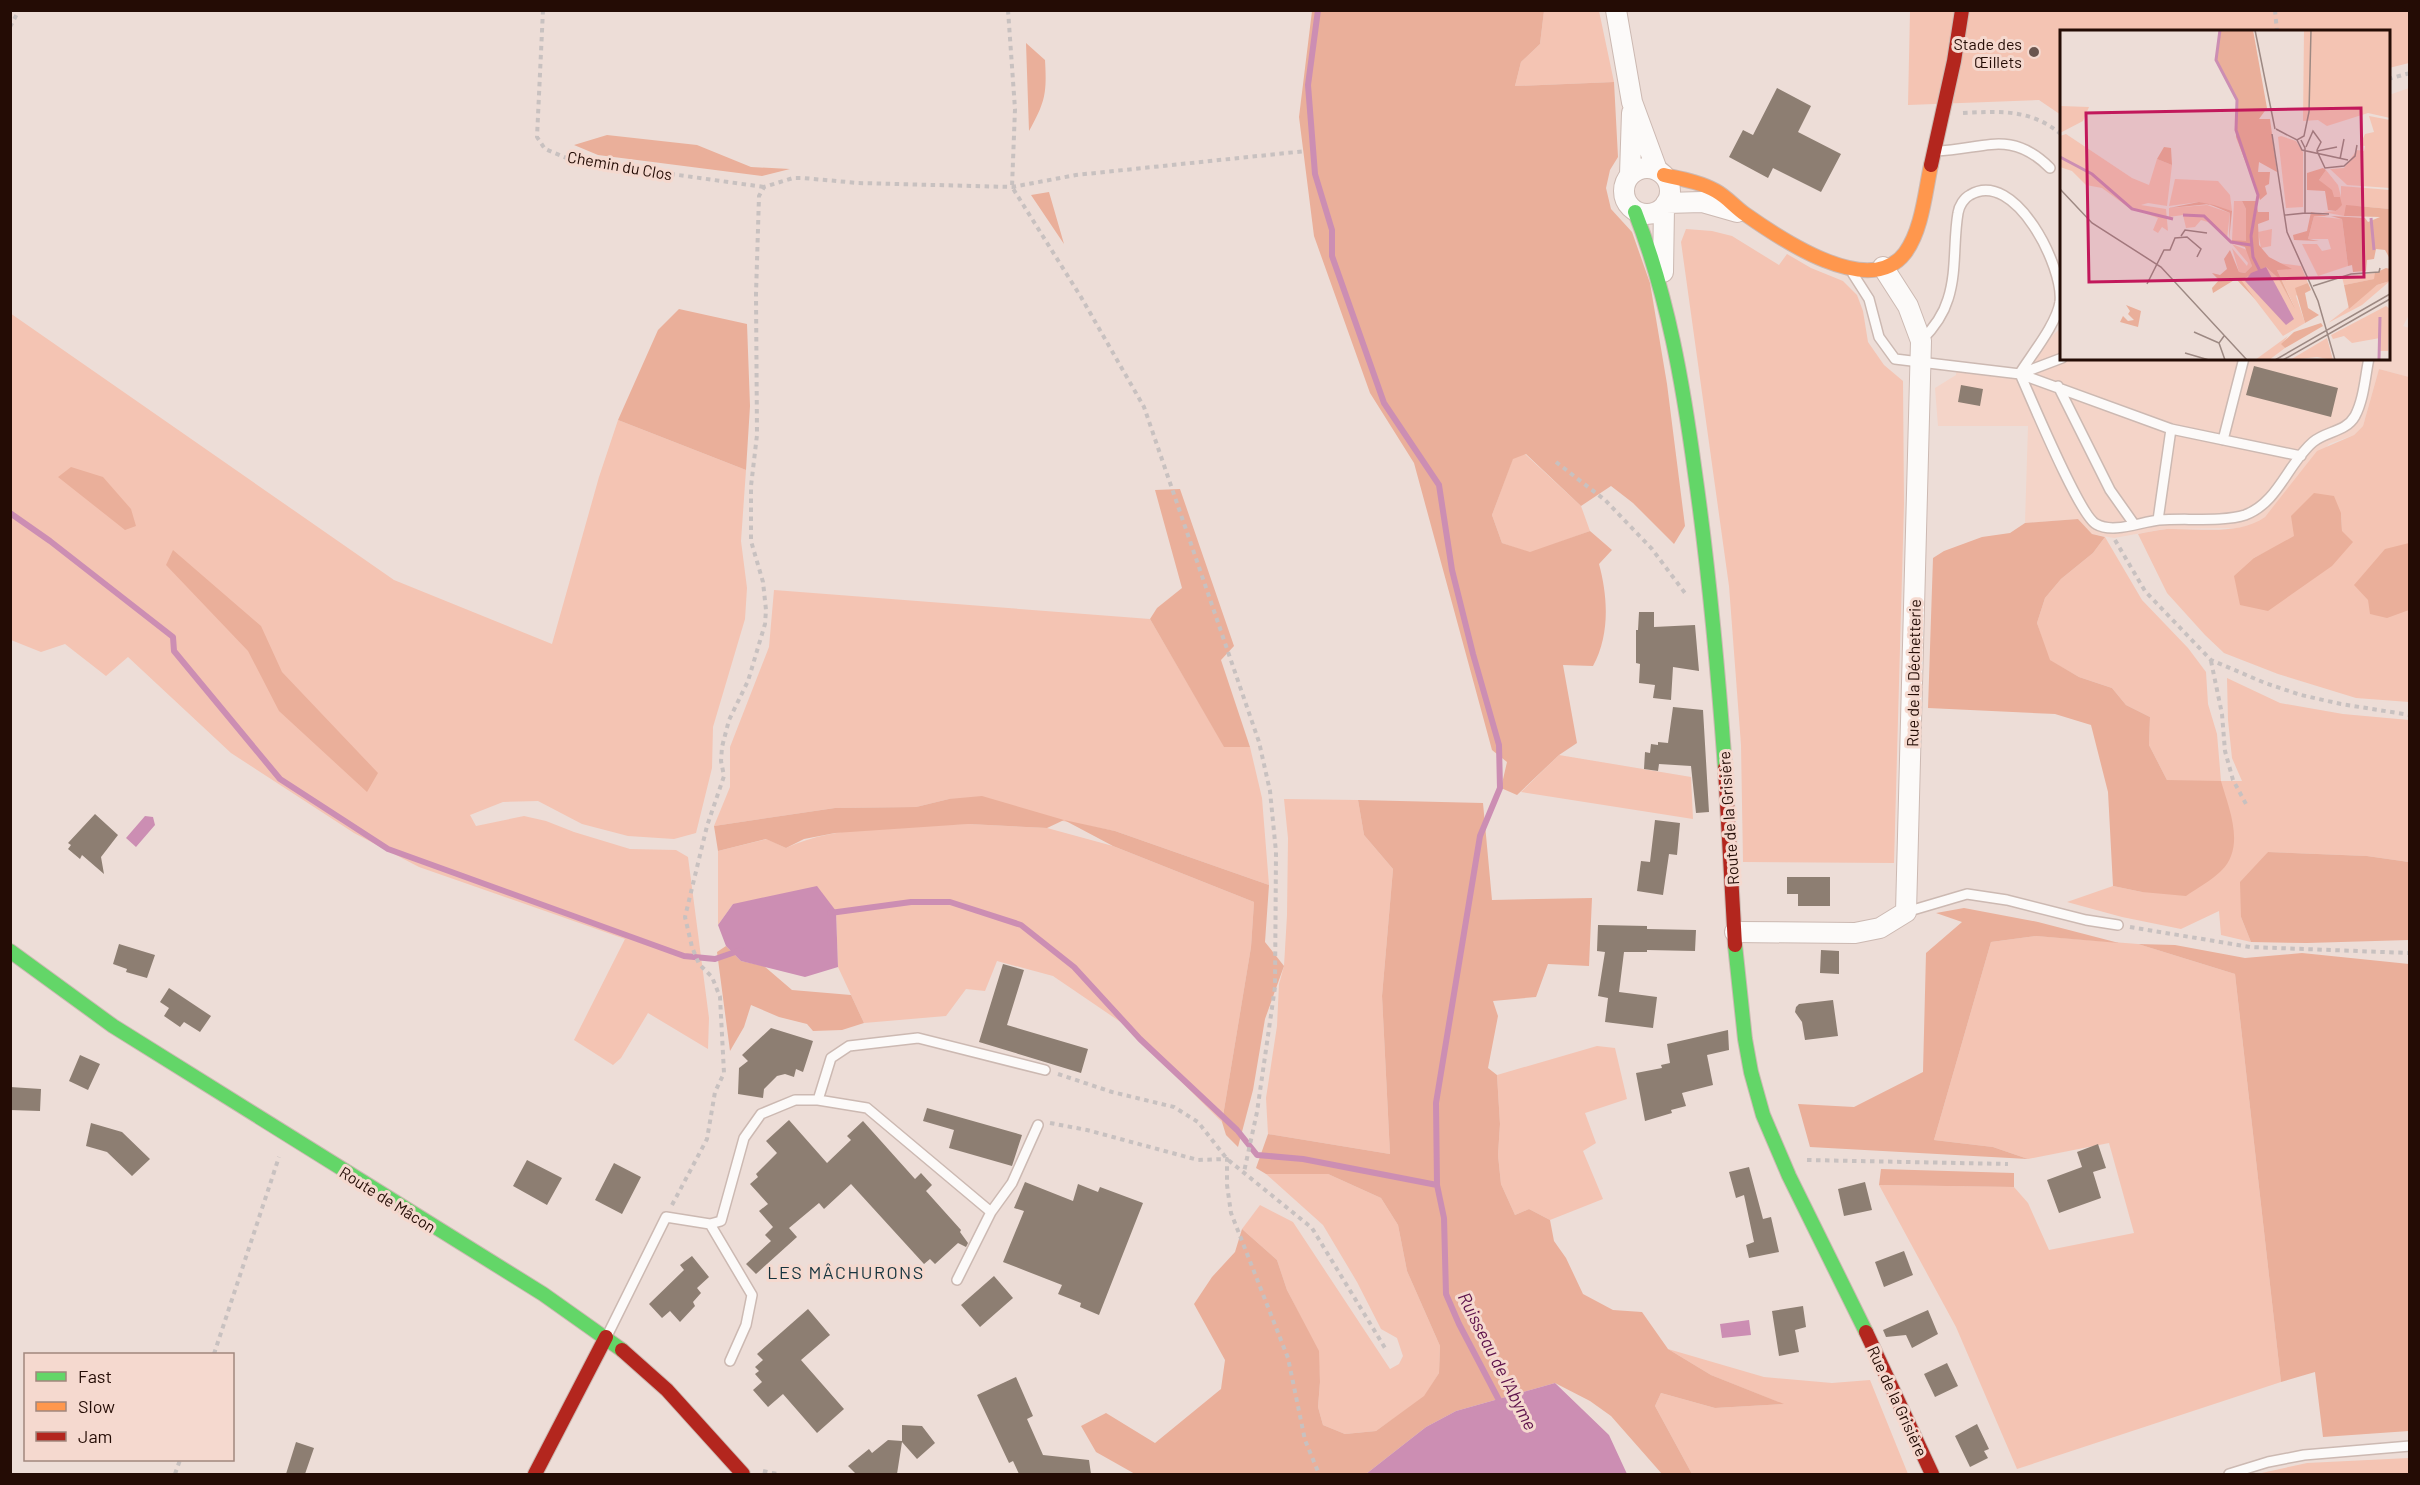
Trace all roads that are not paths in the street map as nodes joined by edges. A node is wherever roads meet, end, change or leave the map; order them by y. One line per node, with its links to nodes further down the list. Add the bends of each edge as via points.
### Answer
1 (1616, 10): 3 (street, Route de la Grisière)
2 (1962, 10): 4 (street)
3 (1632, 102): 6 (street, Route de la Grisière); 7 (street, Route de la Grisière)
4 (1933, 152): 5 (lane, via 2013,144 2029,150); 11 (street, via 1912,238 1905,253)
5 (2050, 168)
6 (1660, 172): 7 (street, via 1643,168); 8 (street, Route de la Grisière, via 1670,189); 10 (street, via 1718,192)
7 (1630, 174): 9 (street, Route de la Grisière, via 1625,181 1624,199)
8 (1665, 205): 9 (street, via 1650,214); 10 (street, via 1702,202); 13 (street, Route de la Grisière)
9 (1635, 212): 13 (street, Route de la Grisière)
10 (1748, 216): 12 (street, via 1823,259)
11 (1883, 267): 12 (street); 14 (street, Rue de la Déchetterie, via 1908,306)
12 (1848, 268): 18 (lane, via 1869,299 1879,337 1888,351 1895,359)
13 (1663, 287): 28 (street, Route de la Grisière, via 1687,409 1704,533 1721,710)
14 (1921, 341): 18 (street, Rue de la Déchetterie); 19 (lane, via 1934,327 1947,302 1962,202 1981,192 2006,196 2029,217 2060,290 2058,311)
15 (2060, 358): 19 (lane)
16 (2243, 360): 22 (lane)
17 (2369, 360): 23 (lane, via 2354,418 2345,427 2312,443)
18 (1921, 361): 19 (lane); 26 (street, Rue de la Déchetterie)
19 (2020, 374): 20 (lane); 25 (lane, via 2089,518 2108,528)
20 (2058, 386): 21 (lane); 25 (lane, via 2110,490)
21 (2171, 429): 22 (lane); 24 (lane)
22 (2223, 440): 23 (lane)
23 (2301, 456): 24 (lane, via 2259,508 2244,515)
24 (2158, 520): 25 (lane)
25 (2134, 524)
26 (1906, 912): 27 (lane, via 1967,894); 28 (street, via 1880,928 1855,933)
27 (2118, 925)
28 (1735, 932): 36 (street, Route de la Grisière, via 1752,1074 1769,1132)
29 (10, 951): 37 (street, Route de Mâcon, via 113,1026)
30 (1045, 1070): 31 (lane, via 918,1038 849,1046 831,1058)
31 (818, 1100): 33 (lane, via 867,1107); 34 (lane, via 795,1100 762,1114 744,1138 721,1221)
32 (1038, 1125): 33 (lane, via 1012,1183)
33 (991, 1212): 35 (lane)
34 (711, 1224): 37 (lane, via 666,1217); 38 (lane, via 752,1295 746,1325)
35 (957, 1280)
36 (1864, 1327): 42 (street, Rue de la Grisière)
37 (606, 1337): 40 (street); 41 (street, Route de Mâcon, via 682,1404)
38 (730, 1360)
39 (2409, 1446): 43 (lane, via 2304,1455)
40 (535, 1474)
41 (742, 1474)
42 (1932, 1474)
43 (2229, 1474)

